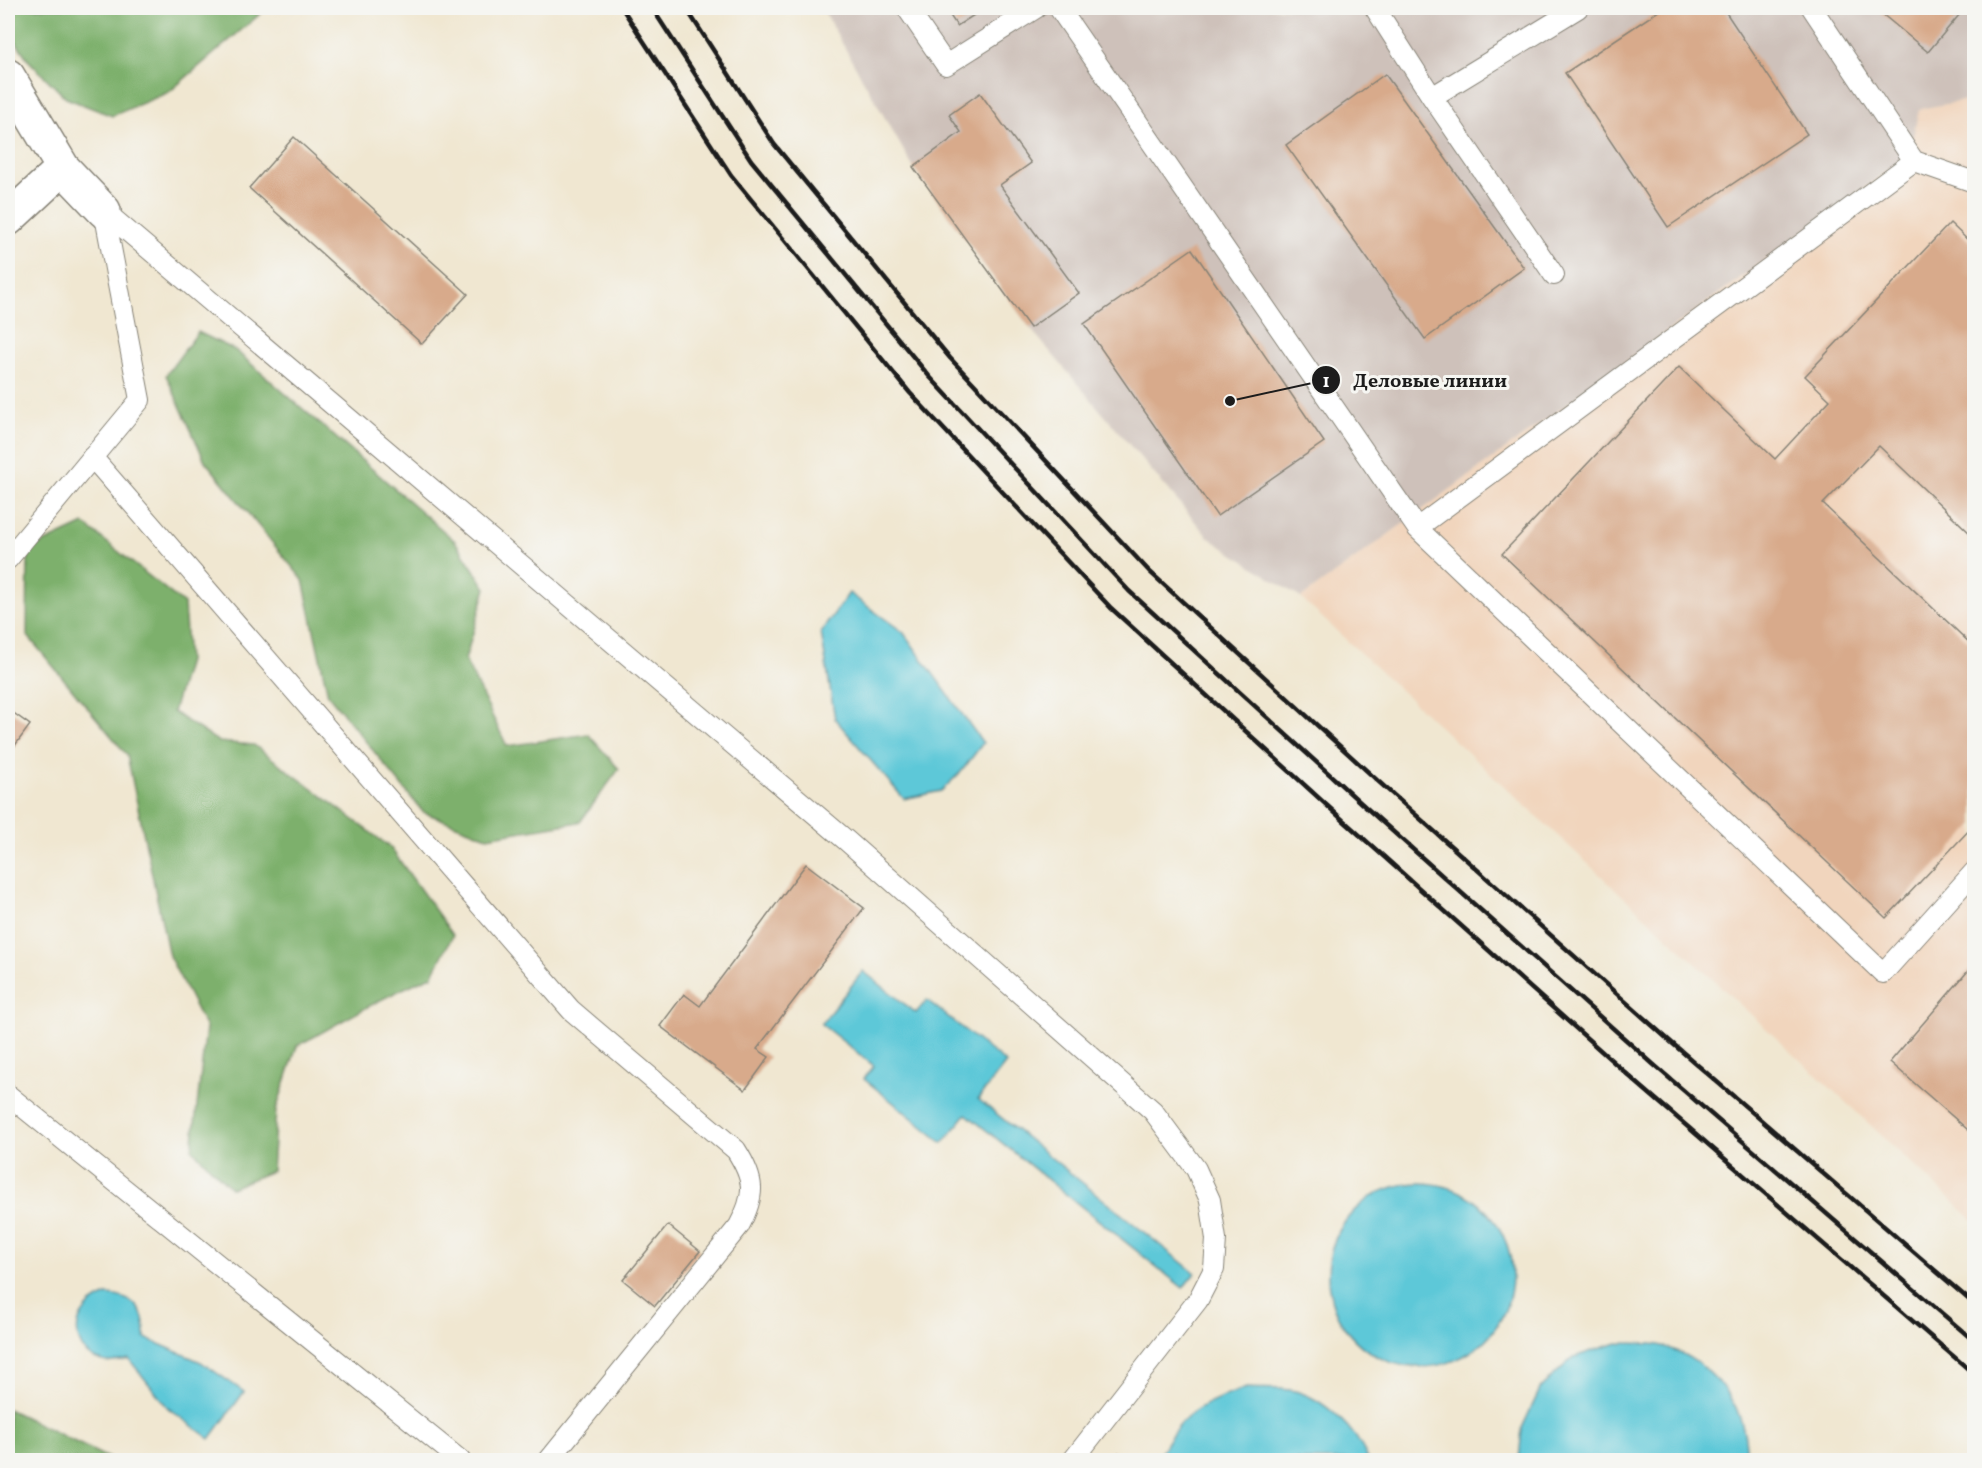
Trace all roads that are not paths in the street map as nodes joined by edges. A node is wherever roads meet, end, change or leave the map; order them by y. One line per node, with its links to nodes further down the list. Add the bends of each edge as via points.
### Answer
1 (908, 8): 2 (lane, via 946,65)
2 (1036, 8)
3 (1059, 8): 16 (lane)
4 (1375, 8): 8 (lane)
5 (1578, 8): 8 (lane)
6 (1812, 8): 9 (lane)
7 (8, 76): 10 (street)
8 (1432, 97): 14 (lane)
9 (1914, 161): 11 (lane); 16 (lane)
10 (63, 168): 12 (street); 13 (street)
11 (1974, 182)
12 (104, 212): 15 (lane, via 141,399); 22 (lane, via 847,841 1153,1111 1196,1169 1210,1200 1216,1239 1214,1269 1198,1300)
13 (8, 219)
14 (1554, 275)
15 (92, 457): 17 (lane); 21 (lane, via 571,1010 736,1150 746,1166 753,1185 749,1207 739,1226)
16 (1417, 528): 18 (lane, via 1883,973)
17 (8, 559)
18 (1974, 872)
19 (8, 1095): 20 (lane)
20 (460, 1461)
21 (549, 1461)
22 (1073, 1461)

